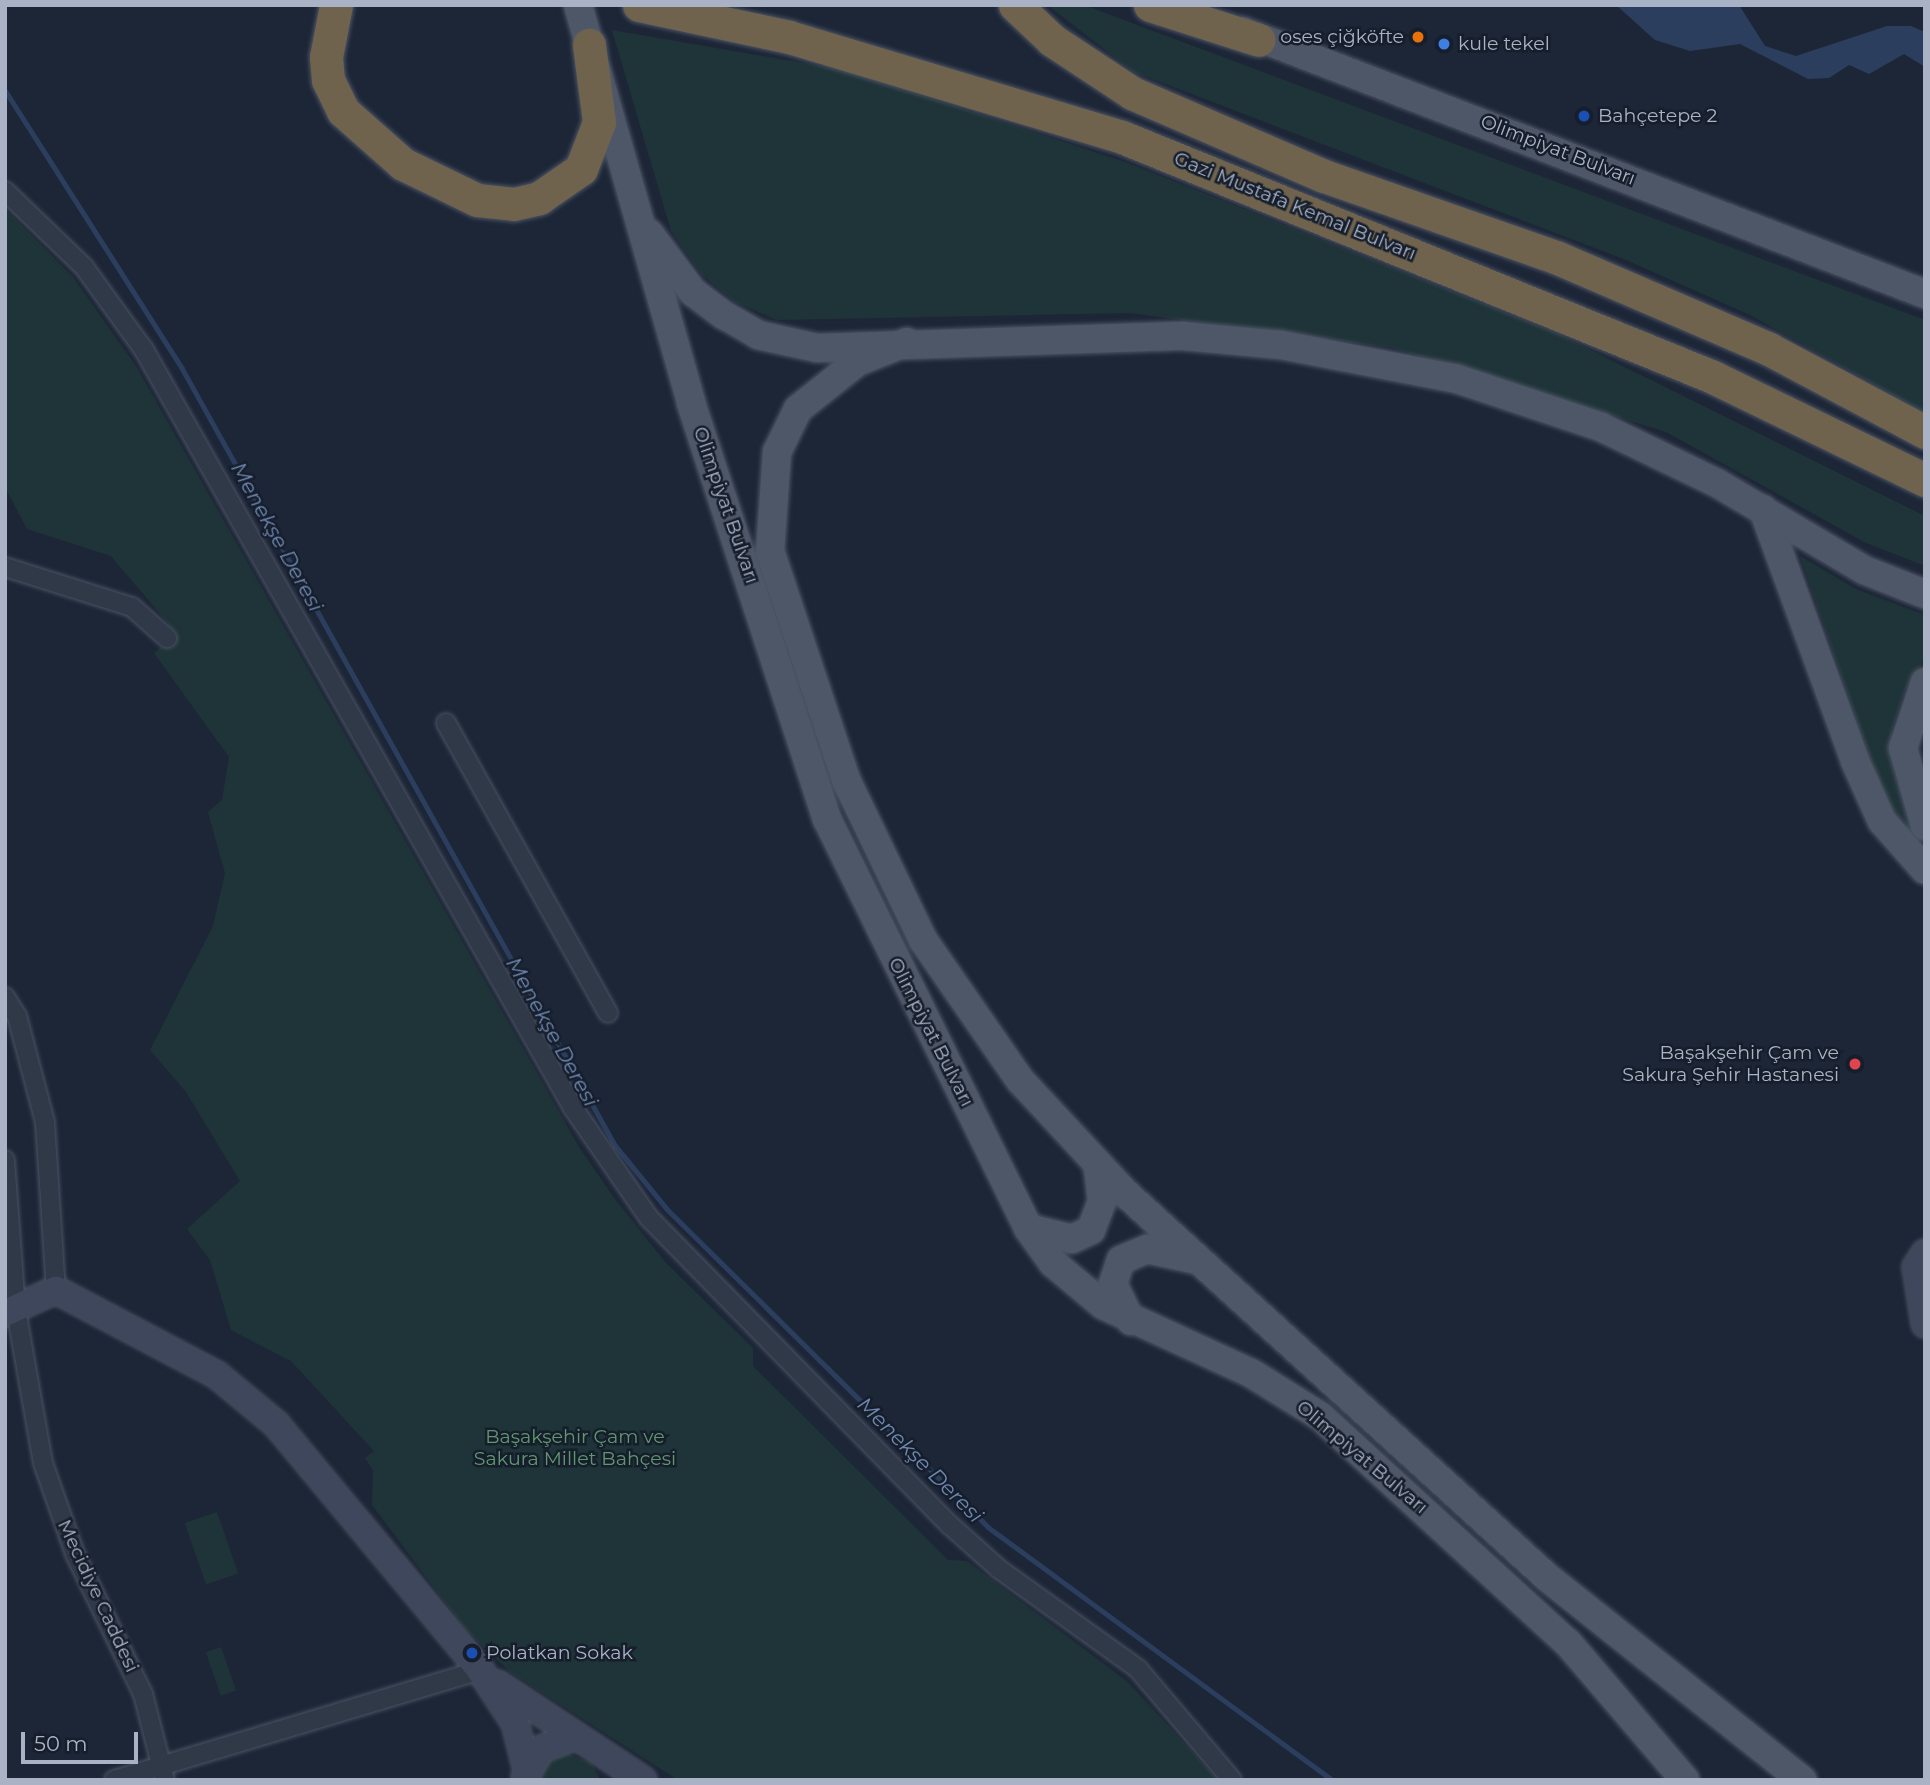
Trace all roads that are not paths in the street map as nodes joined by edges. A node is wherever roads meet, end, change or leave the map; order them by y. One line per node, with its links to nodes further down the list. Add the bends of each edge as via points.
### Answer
1 (336, 5): 8 (highway, via 326,57 343,111 403,164 477,200 514,204 540,198 581,169 599,122)
2 (578, 5): 8 (main road, Olimpiyat Bulvarı)
3 (639, 5): 14 (highway, Gazi Mustafa Kemal Bulvarı, via 789,37 1122,137 1713,377)
4 (1015, 5): 13 (highway, Gazi Mustafa Kemal Bulvarı, via 1052,40 1132,93 1324,176 1571,263 1769,349)
5 (1150, 5): 7 (highway)
6 (1192, 5): 7 (main road, Olimpiyat Bulvarı)
7 (1259, 40): 11 (main road, Olimpiyat Bulvarı)
8 (589, 45): 10 (main road, Olimpiyat Bulvarı)
9 (5, 191): 42 (street, via 84,267 144,350 573,1108 649,1218 950,1525 999,1569 1138,1669)
10 (638, 219): 12 (main road, via 693,292 758,335 817,348); 27 (main road, Olimpiyat Bulvarı, via 827,819)
11 (1925, 294)
12 (907, 342): 15 (main road, via 1184,336 1280,345 1457,379 1601,427); 26 (main road, via 856,362 798,409 777,452 770,551 847,782 923,940 1020,1080)
13 (1925, 432)
14 (1925, 480)
15 (1763, 509): 17 (main road, via 1864,570); 22 (main road, via 1855,761 1882,821)
16 (5, 567): 18 (street, via 132,607)
17 (1925, 594)
18 (167, 638)
19 (1925, 682): 21 (main road, via 1903,748)
20 (446, 723): 24 (street)
21 (1925, 826)
22 (1925, 870)
23 (5, 997): 30 (street, via 17,1016 45,1122)
24 (608, 1013)
25 (5, 1160): 31 (street, Mecidiye Caddesi)
26 (1098, 1166): 27 (main road, via 1102,1201 1091,1230 1072,1239); 29 (main road)
27 (1028, 1227): 32 (main road, Olimpiyat Bulvarı, via 1077,1286)
28 (1925, 1253): 33 (street, via 1916,1267)
29 (1199, 1262): 32 (main road, via 1164,1249 1133,1252 1121,1261 1113,1284); 36 (main road, via 1629,1646)
30 (56, 1290): 31 (street); 34 (street, via 217,1375 276,1424)
31 (11, 1312): 38 (street, Mecidiye Caddesi, via 47,1476 75,1554 142,1694)
32 (1131, 1321): 43 (main road, Olimpiyat Bulvarı, via 1239,1367 1301,1403 1459,1540 1603,1680)
33 (1925, 1324)
34 (480, 1670): 35 (street); 38 (street); 39 (street, via 515,1723)
35 (574, 1737): 37 (street); 39 (street, via 541,1749)
36 (1759, 1748): 44 (main road); 45 (main road)
37 (615, 1771): 41 (street)
38 (166, 1772): 40 (street)
39 (526, 1775)
40 (114, 1780)
41 (643, 1780)
42 (1232, 1780)
43 (1685, 1780)
44 (1775, 1780)
45 (1802, 1780)

